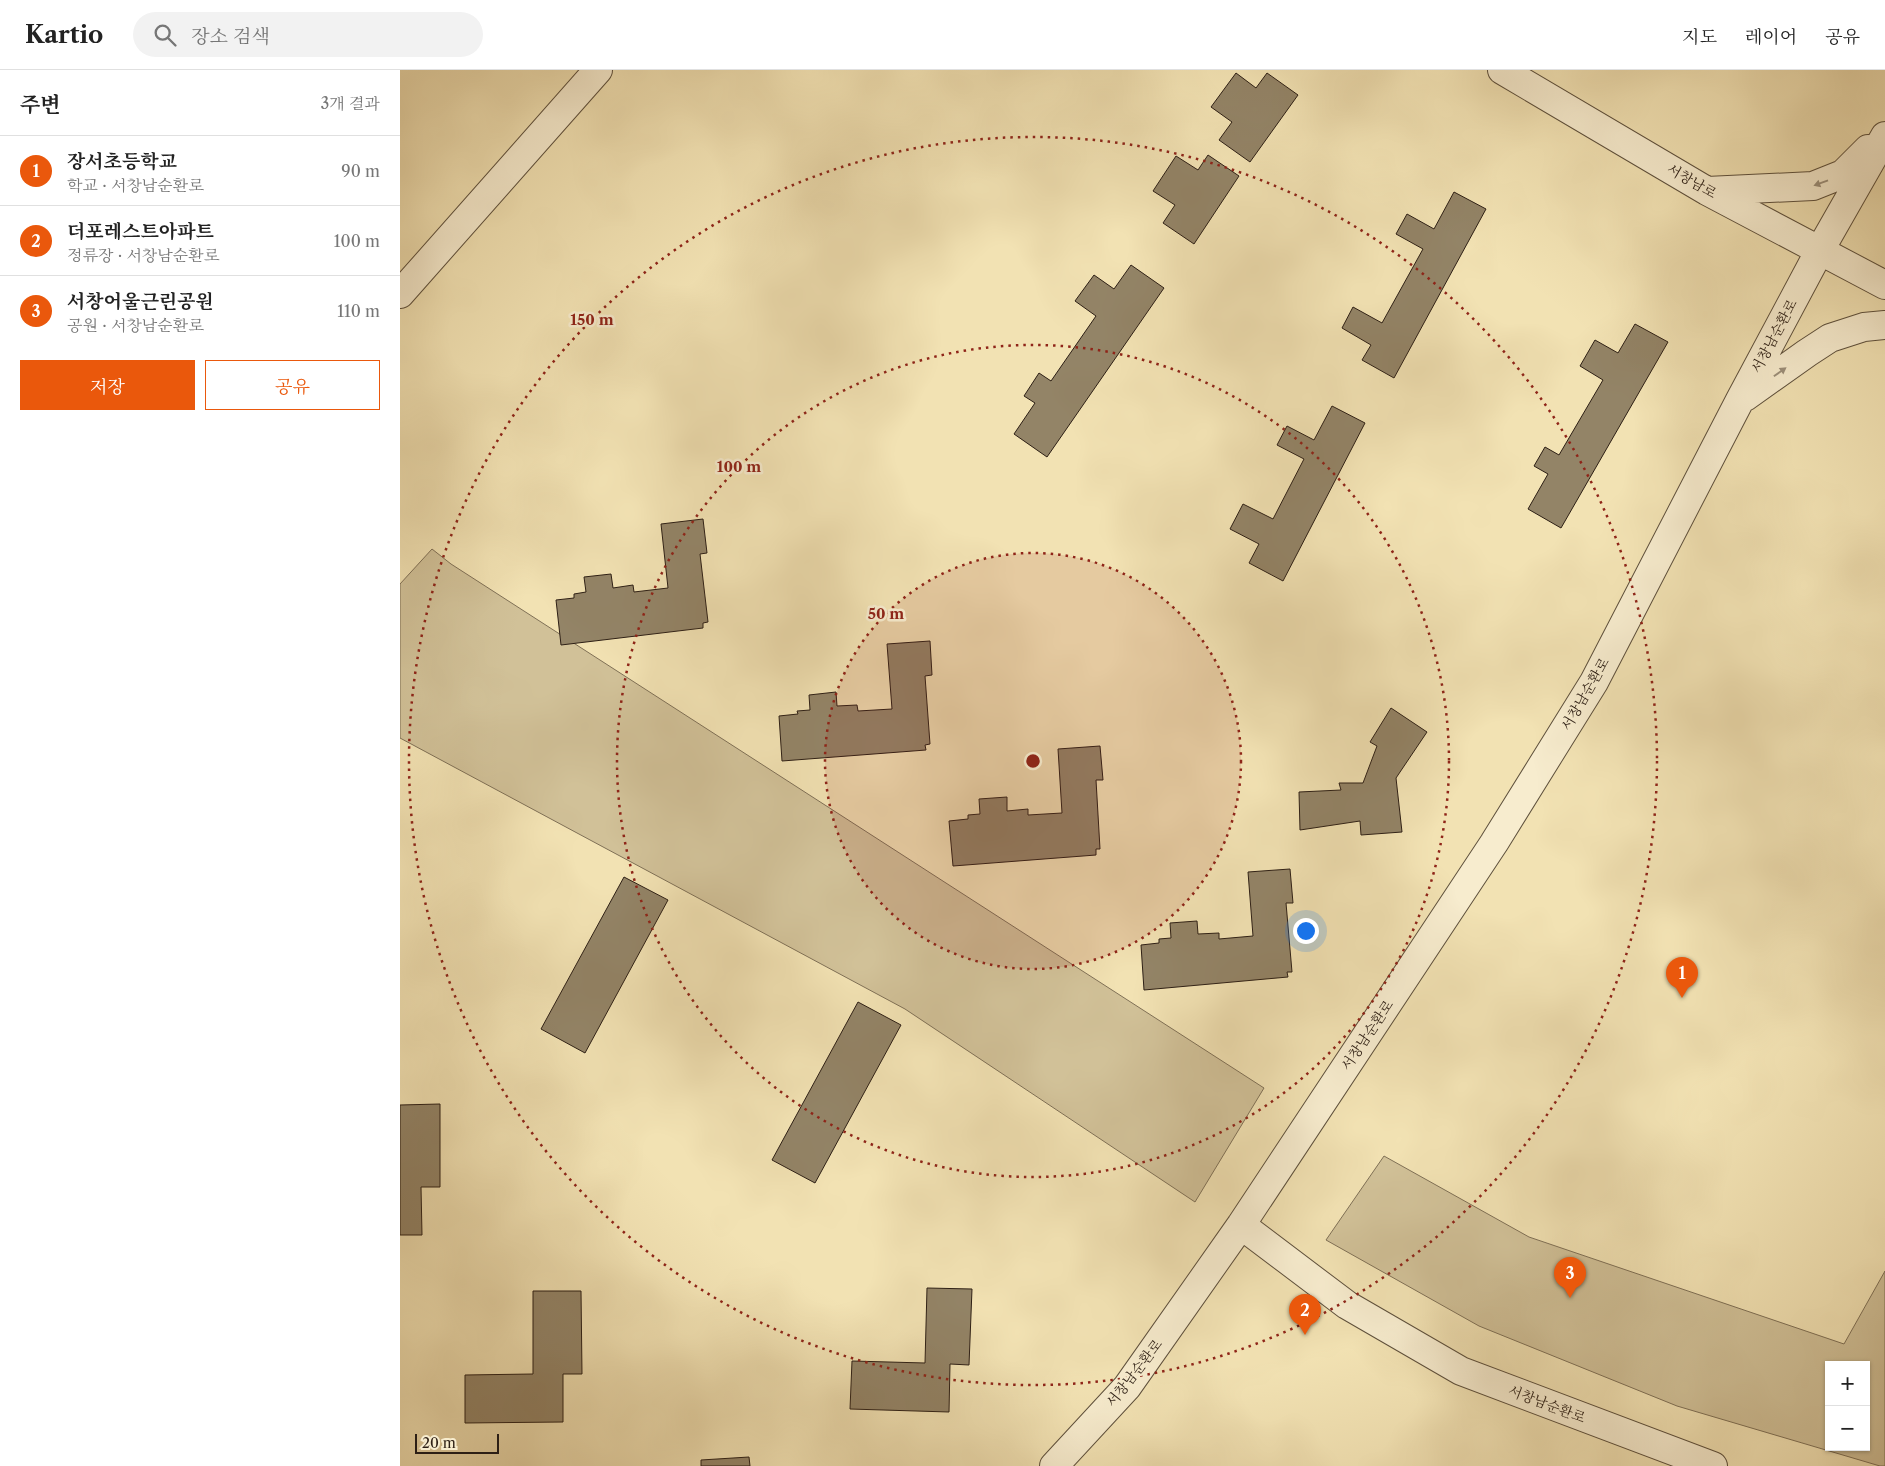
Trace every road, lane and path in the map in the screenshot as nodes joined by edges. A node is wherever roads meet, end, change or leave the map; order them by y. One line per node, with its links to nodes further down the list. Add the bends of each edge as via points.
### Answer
1 (598, 70): 8 (street)
2 (1502, 70): 5 (street, 서창남로)
3 (1885, 132): 5 (street, one-way to 5, via 1843,174 1813,186)
4 (1885, 136): 6 (street, 서창남순환로)
5 (1707, 191): 6 (street, 서창남로)
6 (1820, 250): 7 (street, 서창남로); 10 (street, 서창남순환로)
7 (1885, 285)
8 (400, 294)
9 (1885, 326): 10 (street, one-way to 9, via 1830,338 1864,328)
10 (1740, 400): 11 (street, 서창남순환로, via 1594,682 1494,843)
11 (1241, 1225): 12 (street, 서창남순환로, via 1127,1387); 13 (street, 서창남순환로, via 1347,1305 1461,1370)
12 (1054, 1466)
13 (1713, 1466)

